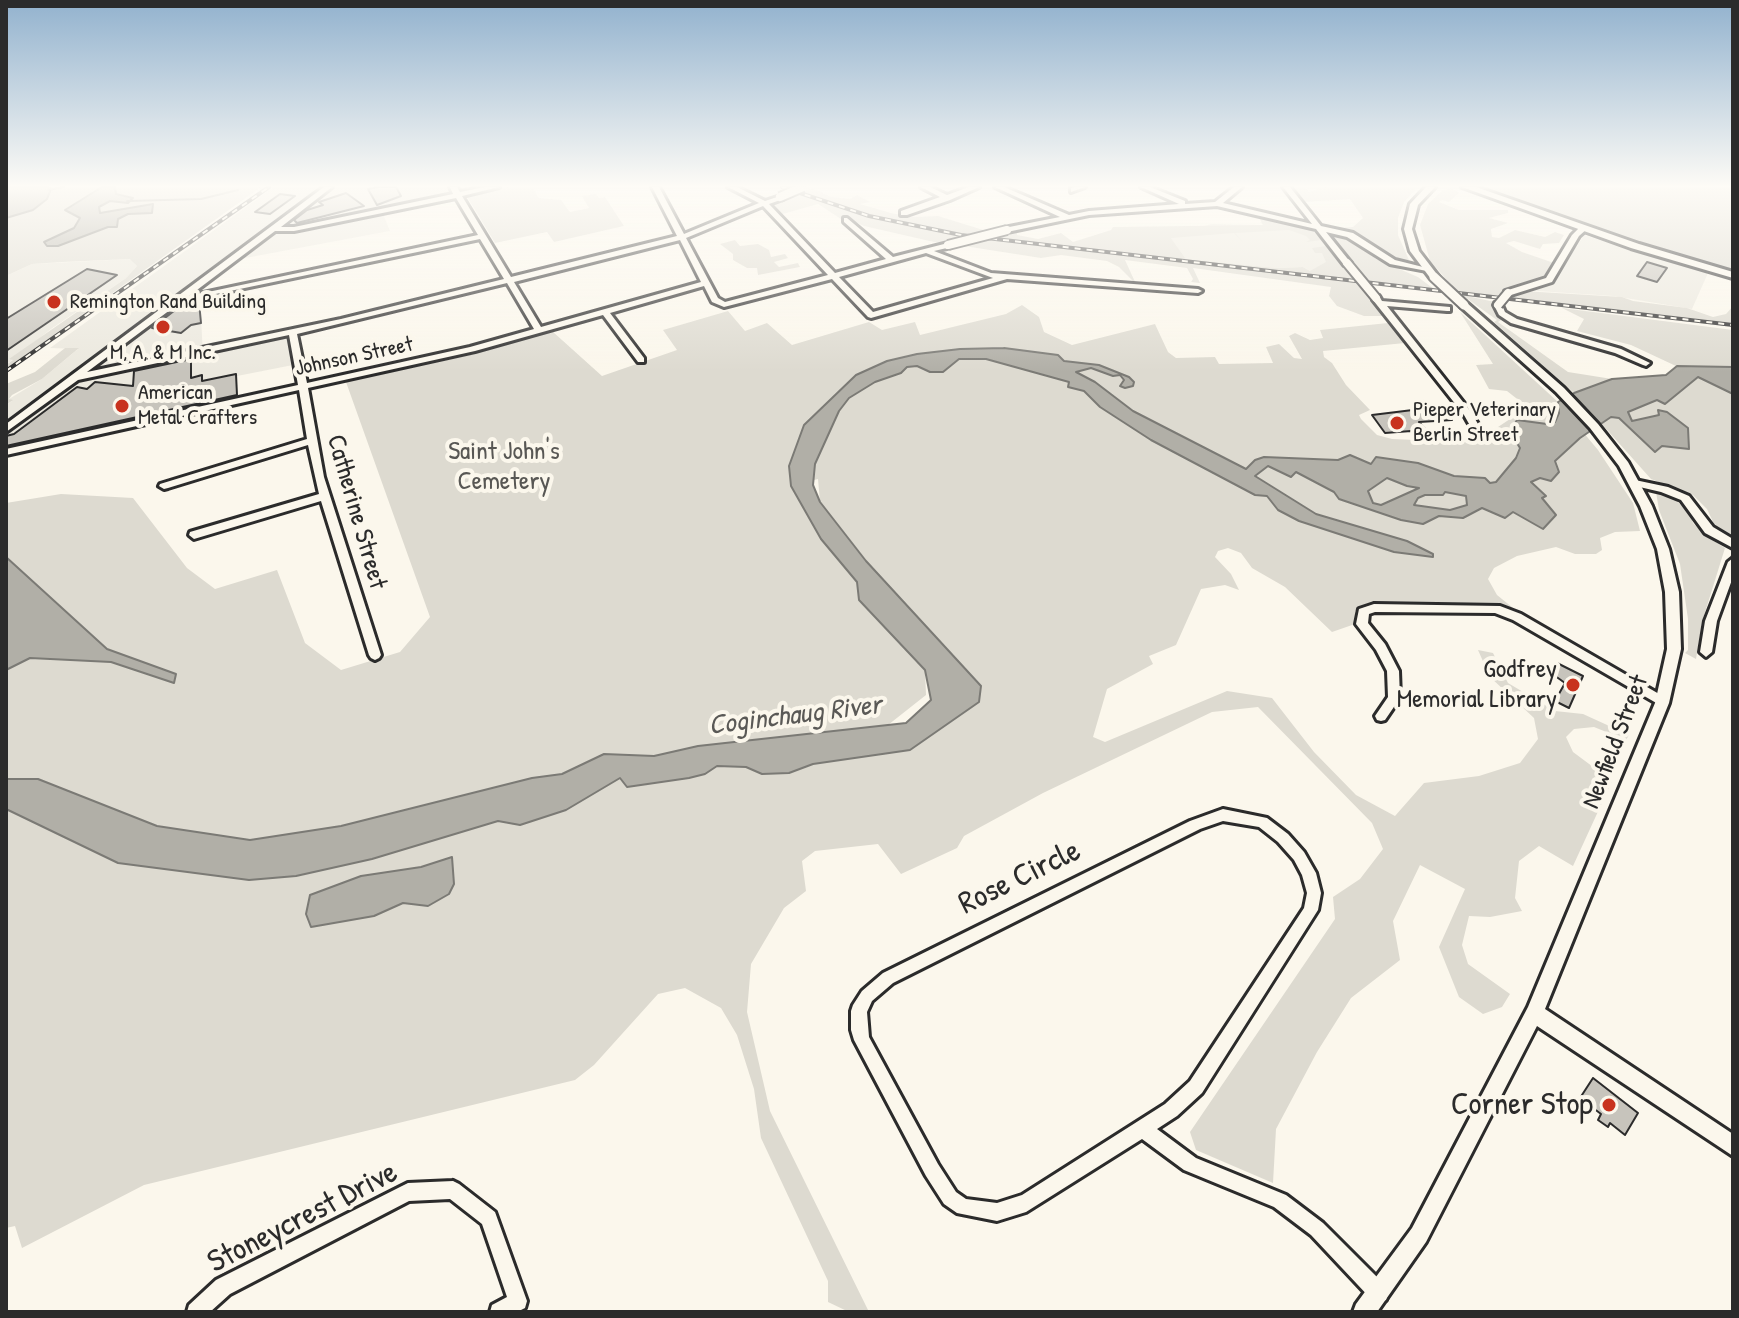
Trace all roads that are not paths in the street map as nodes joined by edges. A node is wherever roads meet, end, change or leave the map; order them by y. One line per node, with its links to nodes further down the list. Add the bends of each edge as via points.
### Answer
1 (247, 249): 23 (street)
2 (423, 249): 23 (street)
3 (490, 249): 20 (street)
4 (637, 249): 20 (street)
5 (688, 249): 21 (street)
6 (806, 249): 19 (street)
7 (878, 249): 15 (street)
8 (936, 249): 14 (street, bridge)
9 (1335, 249): 24 (street, bridge)
10 (1373, 249): 16 (street, via 1393,262)
11 (1414, 249): 16 (main road, Newfield Street)
12 (1568, 249): 30 (street, bridge, via 1549,280 1508,293 1498,305 1502,313)
13 (1649, 249): 17 (highway)
14 (927, 251): 15 (street); 18 (street, via 979,272)
15 (892, 261): 19 (street)
16 (1430, 273): 37 (main road, Newfield Street, bridge, via 1560,390 1612,447)
17 (1733, 275)
18 (1008, 276): 19 (street, via 871,315); 22 (street)
19 (833, 277): 21 (street, via 721,305)
20 (509, 281): 27 (street); 28 (street)
21 (706, 283): 26 (street, Johnson Street)
22 (1198, 291)
23 (178, 300): 31 (street)
24 (1378, 301): 25 (street); 34 (street)
25 (1447, 309)
26 (605, 312): 27 (street, Johnson Street); 29 (street)
27 (539, 330): 32 (street, Johnson Street)
28 (293, 333): 31 (street); 32 (street, Catherine Street)
29 (641, 360)
30 (1646, 363)
31 (73, 378): 33 (street)
32 (305, 386): 35 (street, Catherine Street); 36 (street, Johnson Street)
33 (6, 429)
34 (1480, 436)
35 (311, 441): 38 (street); 39 (street, Catherine Street)
36 (6, 452)
37 (1635, 483): 41 (street, via 1685,498 1709,530); 45 (main road, Newfield Street, via 1663,549 1672,592 1674,649)
38 (164, 486)
39 (325, 496): 40 (street); 44 (street, Catherine Street)
40 (194, 535)
41 (1733, 544)
42 (1733, 562): 43 (street, via 1711,621)
43 (1706, 652)
44 (375, 655)
45 (1662, 701): 46 (street, via 1496,609 1374,608 1363,612 1362,624 1393,671 1394,698); 47 (main road, Newfield Street)
46 (1381, 716)
47 (1534, 1013): 49 (main road); 50 (main road, Newfield Street, via 1439,1199)
48 (1143, 1129): 48 (street, Rose Circle, via 1026,1203 997,1212 963,1207 941,1187 869,1053 859,1030 859,1011 888,978 1195,825 1223,815 1252,819 1283,838 1299,856 1314,893 1311,910 1196,1087); 50 (street, via 1190,1164 1280,1201 1317,1229)
49 (1733, 1146)
50 (1379, 1293): 54 (main road, Newfield Street)
51 (519, 1306): 52 (street, Stoneycrest Drive, via 489,1218 453,1190 408,1192 223,1287); 53 (street, Stoneycrest Drive)
52 (196, 1312)
53 (499, 1312)
54 (1364, 1312)

